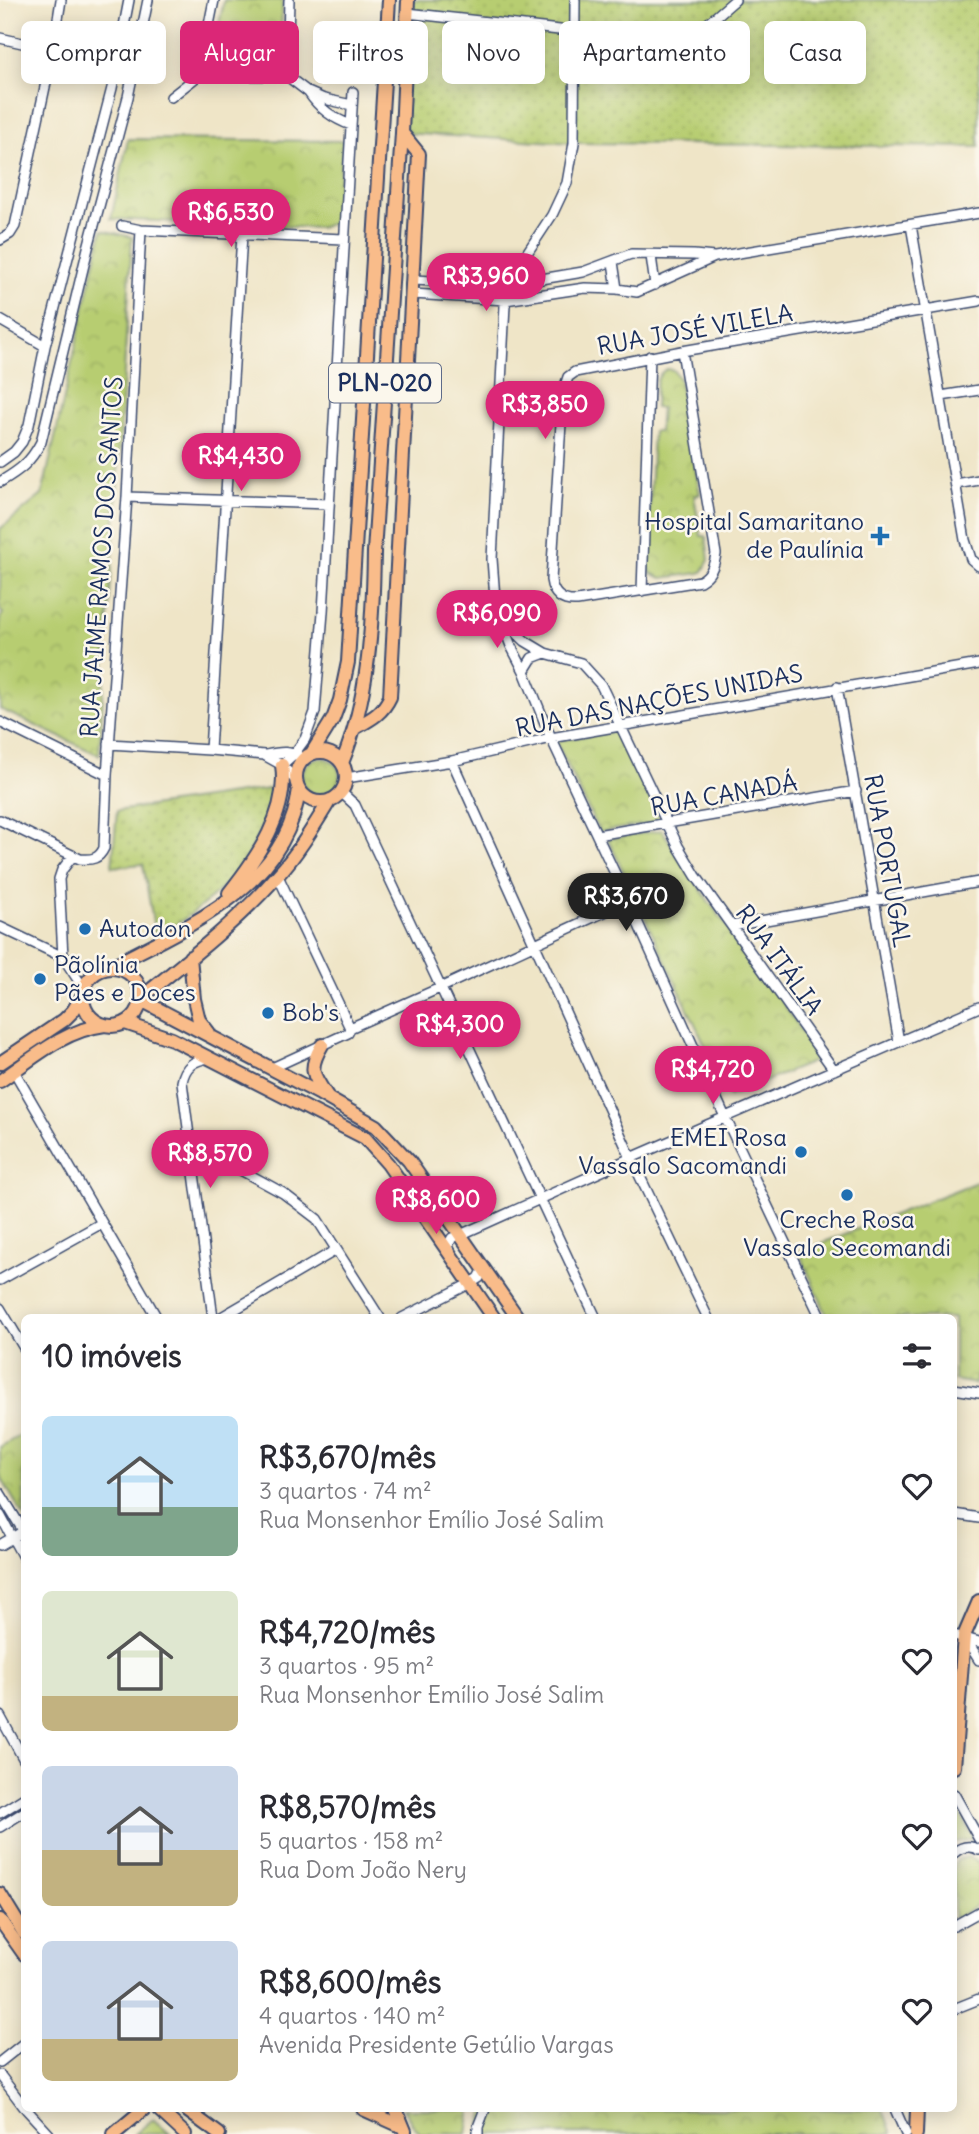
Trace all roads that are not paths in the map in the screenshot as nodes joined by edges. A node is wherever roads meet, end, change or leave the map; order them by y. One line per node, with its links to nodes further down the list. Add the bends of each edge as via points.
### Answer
1 (61, 0): 10 (street)
2 (128, 0): 47 (street, via 113,88)
3 (148, 0): 54 (street, via 41,442 21,469)
4 (214, 0): 11 (street)
5 (289, 0): 12 (street)
6 (388, 0): 73 (main road, PLN-020, via 348,662 333,719)
7 (575, 0): 13 (street)
8 (735, 0): 14 (street)
9 (408, 7): 15 (street); 27 (main road, PLN-020)
10 (58, 21)
11 (210, 21)
12 (288, 21)
13 (574, 21)
14 (713, 21)
15 (559, 29)
16 (0, 38): 17 (street)
17 (21, 43)
18 (46, 84): 34 (street, via 15,226)
19 (188, 84): 24 (street)
20 (297, 84): 22 (street)
21 (574, 84): 39 (street, via 574,143 567,183 552,215)
22 (308, 92): 25 (street); 26 (street, via 316,104)
23 (353, 92): 25 (street)
24 (171, 97)
25 (352, 105): 26 (street)
26 (351, 125): 33 (street)
27 (402, 133): 38 (main road, via 419,154); 68 (main road, PLN-020, via 373,609)
28 (979, 214): 29 (street)
29 (911, 225): 36 (street); 45 (street)
30 (122, 226): 31 (street)
31 (141, 230): 32 (street); 56 (street, RUA JAIME RAMOS DOS SANTOS)
32 (242, 235): 33 (street); 57 (street)
33 (344, 239): 58 (street)
34 (0, 240)
35 (650, 256): 36 (street); 37 (street, via 631,254); 40 (street)
36 (715, 257): 40 (street)
37 (613, 262): 39 (street); 41 (street)
38 (414, 280): 39 (street); 42 (main road)
39 (506, 285): 43 (street)
40 (654, 285): 41 (street, via 637,292)
41 (617, 289): 43 (street, via 585,288)
42 (413, 294): 43 (street); 68 (main road, via 390,697 379,715)
43 (505, 300): 61 (street, via 492,559)
44 (979, 301): 45 (street, RUA JOSÉ VILELA)
45 (927, 309): 48 (street, RUA JOSÉ VILELA); 51 (street)
46 (0, 320): 47 (street)
47 (46, 346): 52 (street, via 29,425 22,442)
48 (682, 351): 49 (street, RUA JOSÉ VILELA); 60 (street, via 715,564 700,581)
49 (650, 356): 60 (street); 60 (street, RUA JOSÉ VILELA, via 575,372 564,384 551,580 554,592 572,601)
50 (979, 390): 51 (street)
51 (940, 396): 55 (street)
52 (0, 462)
53 (979, 480): 55 (street)
54 (0, 482)
55 (956, 484): 59 (street, via 967,548)
56 (127, 497): 57 (street); 70 (street, RUA JAIME RAMOS DOS SANTOS)
57 (226, 500): 58 (street); 71 (street)
58 (329, 504): 73 (street, via 315,712 304,739)
59 (979, 566)
60 (642, 591)
61 (499, 615): 62 (street, RUA ITÁLIA); 64 (street)
62 (545, 653): 64 (street, via 532,659); 67 (street, RUA ITÁLIA, via 581,663 593,674)
63 (979, 664): 65 (street, RUA DAS NAÇÕES UNIDAS)
64 (524, 671): 69 (street)
65 (837, 687): 67 (street, RUA DAS NAÇÕES UNIDAS); 80 (street, RUA PORTUGAL)
66 (0, 722): 77 (street)
67 (620, 726): 69 (street, RUA DAS NAÇÕES UNIDAS); 84 (street, RUA ITÁLIA)
68 (355, 728): 75 (main road, PLN-020)
69 (551, 738): 74 (street, RUA DAS NAÇÕES UNIDAS); 85 (street)
70 (109, 744): 71 (street); 77 (street, RUA JAIME RAMOS DOS SANTOS)
71 (210, 750): 72 (street)
72 (264, 755): 73 (street); 76 (street)
73 (303, 756): 75 (main road, via 326,752); 76 (street); 79 (main road, PLN-020)
74 (452, 761): 78 (street, RUA DAS NAÇÕES UNIDAS); 94 (street)
75 (342, 764): 78 (main road)
76 (282, 765): 79 (street); 91 (main road, via 284,787 276,815 255,858)
77 (107, 775): 86 (street, RUA JAIME RAMOS DOS SANTOS, via 104,848 95,859)
78 (346, 778): 81 (main road)
79 (298, 785): 82 (main road, via 312,800); 91 (main road, PLN-020, via 295,814 285,838 248,884)
80 (856, 791): 84 (street, RUA CANADÁ); 89 (street, RUA PORTUGAL)
81 (341, 792): 82 (main road); 98 (street, via 355,805)
82 (330, 800): 87 (main road)
83 (0, 820): 86 (street)
84 (668, 825): 85 (street, RUA CANADÁ); 92 (street, RUA ITÁLIA, via 696,876)
85 (597, 835): 90 (street)
86 (72, 857): 95 (street, via 59,879)
87 (278, 876): 96 (main road); 104 (street)
88 (979, 882): 89 (street)
89 (875, 900): 92 (street); 106 (street, RUA PORTUGAL)
90 (628, 901): 94 (street); 117 (street)
91 (215, 910): 97 (main road, PLN-020)
92 (732, 926): 112 (street, RUA ITÁLIA)
93 (0, 927): 95 (street)
94 (534, 944): 98 (street); 119 (street)
95 (63, 957): 97 (street); 99 (street)
96 (190, 957): 100 (main road); 105 (main road, via 198,1020)
97 (104, 969): 99 (main road, via 88,981); 100 (main road, via 128,972 140,987)
98 (442, 987): 104 (street); 122 (street)
99 (84, 992): 103 (main road, via 89,1014); 110 (main road, via 64,1020)
100 (141, 998): 102 (main road, via 139,1009); 105 (main road)
101 (979, 1007): 106 (street)
102 (124, 1023): 103 (main road); 109 (main road, via 157,1032)
103 (105, 1025): 113 (main road, via 71,1033)
104 (350, 1028): 107 (street)
105 (212, 1037): 108 (main road)
106 (899, 1042): 112 (street)
107 (322, 1045): 111 (street); 116 (main road, via 313,1074)
108 (251, 1057): 111 (main road); 114 (main road)
109 (209, 1058): 114 (main road); 118 (street, via 194,1062 183,1074)
110 (0, 1063)
111 (272, 1068): 114 (main road); 116 (main road)
112 (834, 1070): 117 (street)
113 (15, 1071): 115 (main road); 123 (street)
114 (240, 1075): 121 (main road, via 365,1138)
115 (0, 1081)
116 (329, 1099): 120 (main road, via 376,1126)
117 (725, 1117): 119 (street); 140 (street)
118 (189, 1142): 125 (street, via 283,1193 317,1219); 132 (street)
119 (631, 1158): 122 (street); 139 (street)
120 (409, 1161): 121 (main road); 124 (main road)
121 (393, 1171): 126 (main road)
122 (539, 1199): 124 (street); 138 (street)
123 (103, 1223): 128 (street); 131 (street)
124 (460, 1235): 126 (street, via 448,1245); 127 (main road)
125 (336, 1250): 133 (street); 134 (street)
126 (451, 1255): 129 (main road)
127 (484, 1269): 129 (street); 137 (main road)
128 (0, 1280)
129 (471, 1283): 135 (street); 136 (main road)
130 (0, 1308): 141 (street)
131 (155, 1314)
132 (212, 1314)
133 (227, 1314)
134 (377, 1314)
135 (410, 1314)
136 (491, 1314)
137 (515, 1314)
138 (594, 1314)
139 (706, 1314)
140 (817, 1314)
141 (21, 1343)
142 (957, 1389): 143 (street)
143 (979, 1393)
144 (0, 1493): 148 (street)
145 (957, 1514): 147 (street)
146 (0, 1515): 150 (street)
147 (979, 1518)
148 (21, 1527)
149 (21, 1534): 150 (street)
150 (13, 1538): 151 (street); 152 (street)
151 (0, 1545)
152 (21, 1553)
153 (979, 1601): 154 (main road)
154 (959, 1635): 155 (street); 156 (street); 157 (main road)
155 (979, 1642)
156 (979, 1660)
157 (957, 1688)
158 (0, 1716): 159 (street)
159 (21, 1754)
160 (957, 1799): 165 (street)
161 (21, 1800): 162 (street)
162 (0, 1813)
163 (21, 1814): 164 (street)
164 (0, 1826)
165 (979, 1839)
166 (979, 1850): 167 (street)
167 (957, 1851)
168 (0, 1894): 172 (main road)
169 (979, 1912): 171 (street)
170 (0, 1920): 173 (main road)
171 (957, 1924)
172 (21, 1928)
173 (21, 1950)
174 (979, 1999): 175 (street)
175 (957, 2008)
176 (21, 2045): 177 (street)
177 (0, 2062)
178 (0, 2075): 179 (street)
179 (21, 2103)
180 (29, 2112): 190 (street)
181 (140, 2112): 191 (main road)
182 (161, 2112): 192 (main road)
183 (189, 2112): 193 (main road)
184 (369, 2112): 189 (main road)
185 (397, 2112): 189 (main road)
186 (484, 2112): 194 (street)
187 (896, 2112): 195 (street)
188 (917, 2112): 196 (main road)
189 (405, 2131)
190 (49, 2134)
191 (114, 2134)
192 (185, 2134)
193 (219, 2134)
194 (478, 2134)
195 (906, 2134)
196 (916, 2134)

